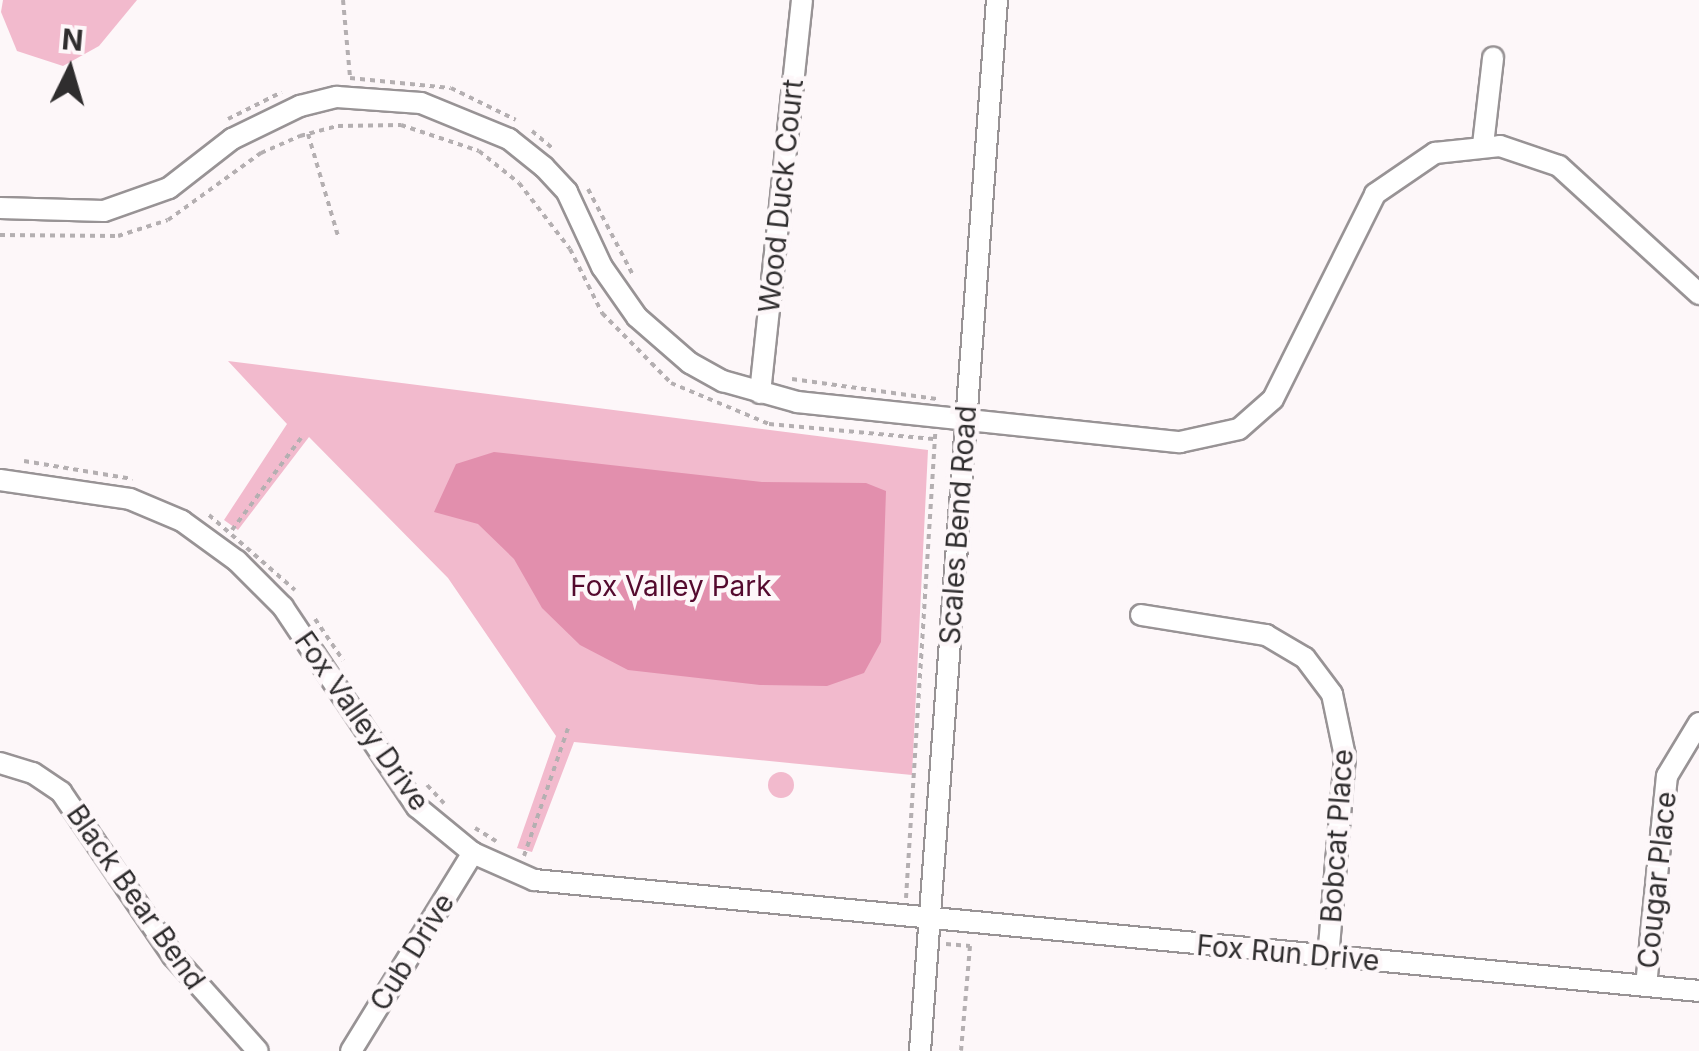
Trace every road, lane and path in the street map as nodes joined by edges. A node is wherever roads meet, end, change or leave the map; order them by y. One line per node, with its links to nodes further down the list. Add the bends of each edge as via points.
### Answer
1 (343, 0): 6 (path)
2 (802, 0): 18 (street, Wood Duck Court)
3 (997, 0): 20 (street, Scales Bend Road)
4 (1493, 58): 10 (street)
5 (340, 78): 6 (path)
6 (350, 78): 11 (path, via 416,80 468,94)
7 (293, 89): 8 (path)
8 (224, 120)
9 (308, 134): 14 (path, via 260,153 198,203 143,228 81,240); 15 (path); 22 (path, via 338,126 401,125 479,151 548,214 602,313 628,345 670,383 708,403 769,424)
10 (1483, 145): 17 (street, via 1518,148 1559,166); 20 (street, via 1435,152 1375,194 1290,374 1240,429 1180,442)
11 (558, 153)
12 (583, 182): 16 (path)
13 (0, 208): 18 (street, via 104,212 169,188 232,140 300,106 337,97 422,103 509,139 544,167 567,192 602,267 637,318 690,363)
14 (0, 234)
15 (340, 240)
16 (642, 290)
17 (1699, 294)
18 (761, 382): 19 (path); 20 (street)
19 (938, 395)
20 (966, 423): 41 (street, Scales Bend Road)
21 (300, 438): 27 (path)
22 (934, 440)
23 (24, 461): 25 (path)
24 (0, 480): 38 (street, Fox Valley Drive, via 130,499 182,522 237,560 283,607 417,806)
25 (138, 482)
26 (201, 510): 27 (path)
27 (232, 530): 28 (path)
28 (298, 594)
29 (307, 606): 31 (path)
30 (1141, 614): 42 (street, Bobcat Place, via 1266,635 1305,658 1332,694 1345,756)
31 (347, 666)
32 (1699, 723): 43 (street, Cougar Place, via 1667,776)
33 (568, 728): 39 (path)
34 (0, 763): 45 (street, Black Bear Bend, via 62,792 173,956)
35 (420, 776): 36 (path)
36 (454, 813)
37 (465, 821): 39 (path)
38 (473, 853): 39 (street, Fox Valley Drive); 46 (street, Cub Drive)
39 (524, 862): 41 (street, Fox Valley Drive, via 565,887)
40 (888, 896): 41 (path)
41 (930, 910): 42 (street, Fox Run Drive); 47 (street, Scales Bend Road)
42 (1328, 957): 43 (street, Fox Run Drive)
43 (1646, 986): 44 (street, Fox Run Drive)
44 (1699, 992)
45 (258, 1051)
46 (351, 1051)
47 (920, 1051)

